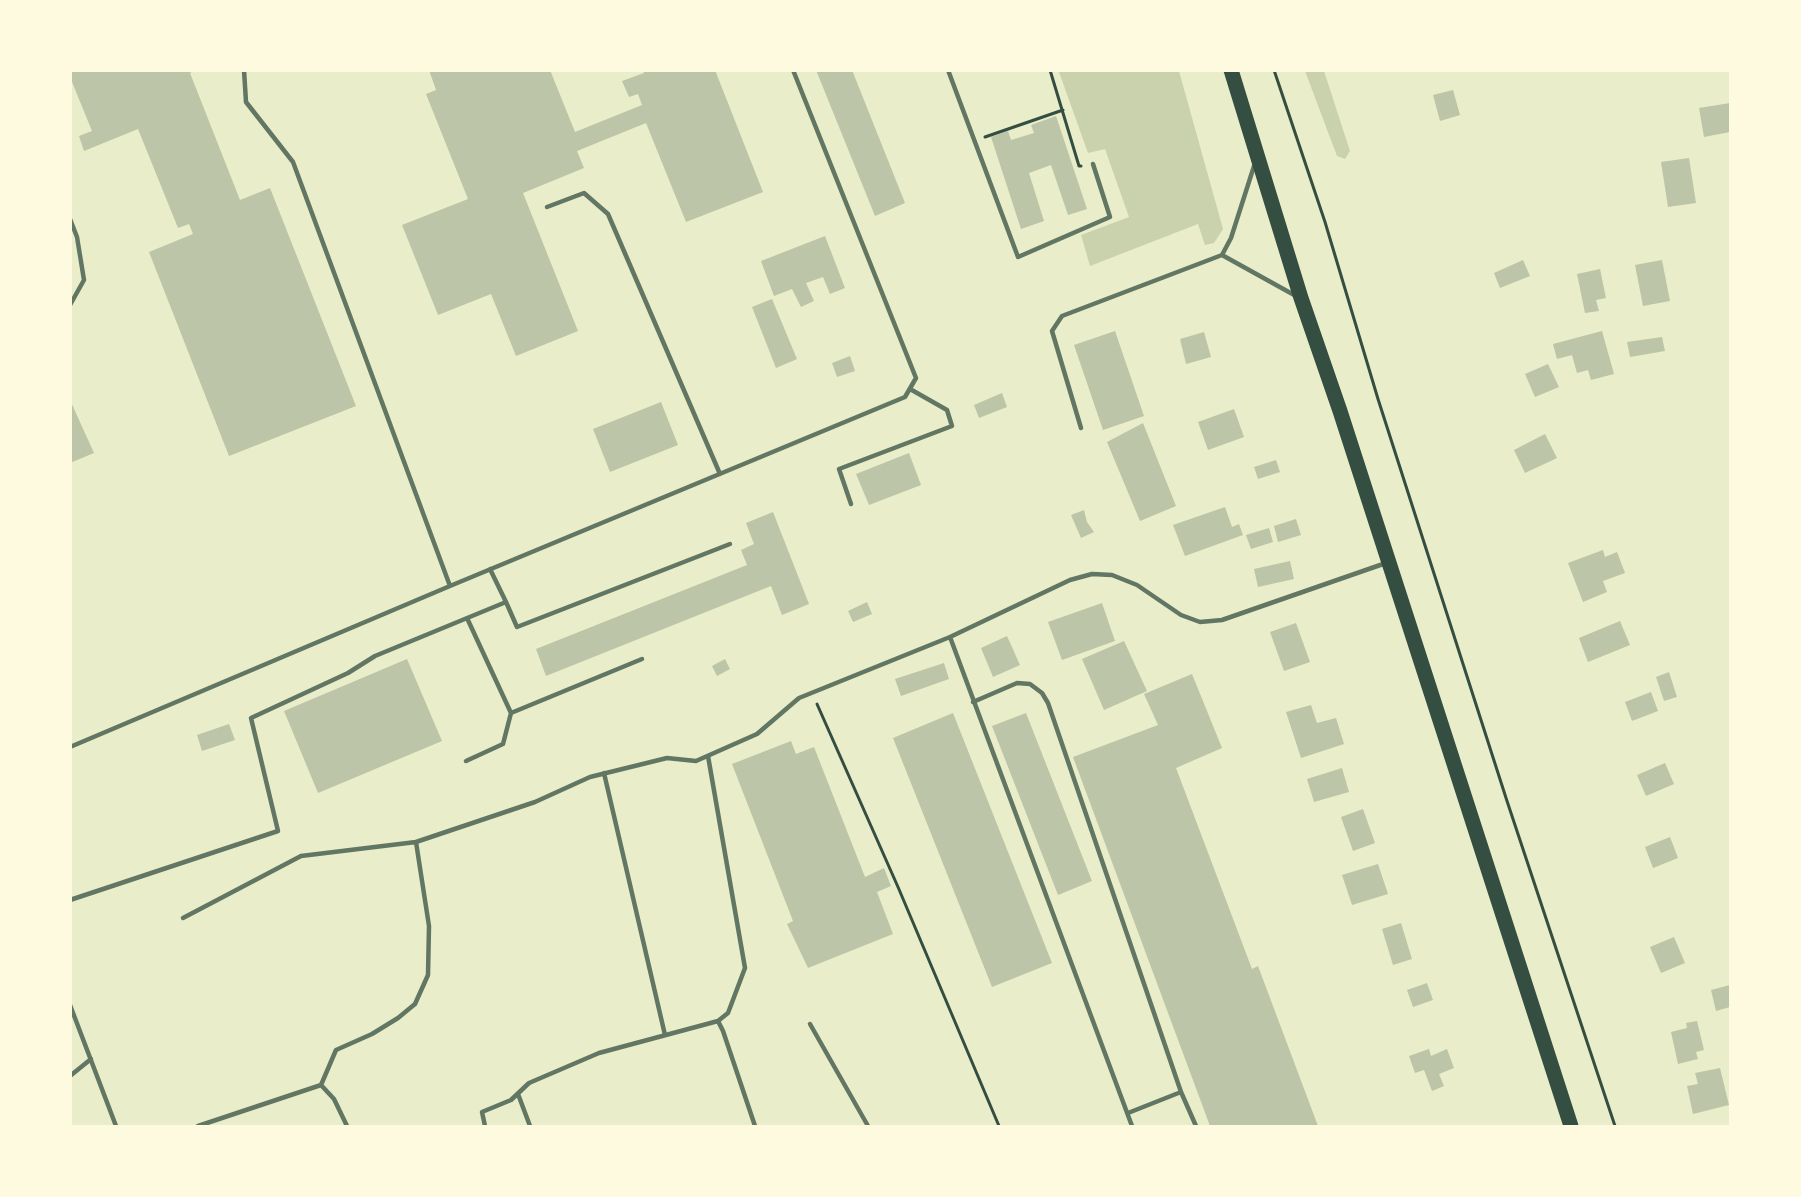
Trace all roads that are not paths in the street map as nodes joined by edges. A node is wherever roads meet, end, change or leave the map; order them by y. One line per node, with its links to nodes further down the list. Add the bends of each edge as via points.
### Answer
1 (244, 70): 19 (lane, via 246,102 293,162)
2 (793, 70): 12 (lane, via 916,378)
3 (948, 70): 6 (lane, via 1018,257 1110,217)
4 (1231, 70): 5 (main road)
5 (1257, 154): 9 (lane); 10 (main road)
6 (1093, 164)
7 (547, 207): 14 (lane, via 584,193 608,214)
8 (70, 219): 11 (lane, via 84,280)
9 (1222, 255): 10 (lane); 13 (lane, via 1062,316 1052,331)
10 (1301, 298): 17 (main road)
11 (70, 305)
12 (910, 389): 14 (lane, via 905,397); 15 (lane, via 947,410 952,426 839,469)
13 (1081, 428)
14 (720, 474): 18 (lane)
15 (851, 504)
16 (730, 544): 20 (lane, via 517,627)
17 (1389, 562): 22 (lane, via 1222,620 1200,622 1181,615 1137,585 1112,575 1092,574 1070,580); 52 (main road)
18 (490, 569): 19 (lane); 20 (lane)
19 (450, 586): 26 (lane)
20 (506, 602): 21 (lane)
21 (467, 618): 25 (lane); 31 (lane, via 375,656 348,673 251,718 278,831)
22 (950, 637): 24 (lane); 27 (lane, via 799,698 757,734)
23 (642, 659): 25 (lane)
24 (973, 702): 40 (lane, via 1017,683 1030,684 1048,703); 42 (lane)
25 (511, 713): 28 (lane, via 503,744)
26 (70, 747)
27 (708, 756): 29 (lane, via 696,761 667,758); 34 (lane, via 745,968 728,1013)
28 (466, 761)
29 (604, 773): 30 (lane, via 535,802); 36 (lane)
30 (416, 843): 32 (lane, via 301,856); 39 (lane, via 429,926 428,975 415,1004 399,1018 336,1050)
31 (70, 900)
32 (183, 918)
33 (70, 1005): 37 (lane)
34 (718, 1021): 36 (lane); 48 (lane)
35 (810, 1024): 49 (lane)
36 (665, 1035): 41 (lane, via 599,1053 529,1083)
37 (91, 1059): 38 (lane); 43 (lane)
38 (70, 1076)
39 (321, 1085): 44 (lane); 45 (lane, via 334,1099)
40 (1181, 1092): 42 (lane); 51 (lane)
41 (518, 1094): 46 (lane, via 482,1112); 47 (lane)
42 (1128, 1113): 50 (lane)
43 (116, 1126)
44 (198, 1126)
45 (347, 1126)
46 (485, 1126)
47 (530, 1126)
48 (755, 1126)
49 (868, 1126)
50 (1132, 1126)
51 (1196, 1126)
52 (1571, 1126)

